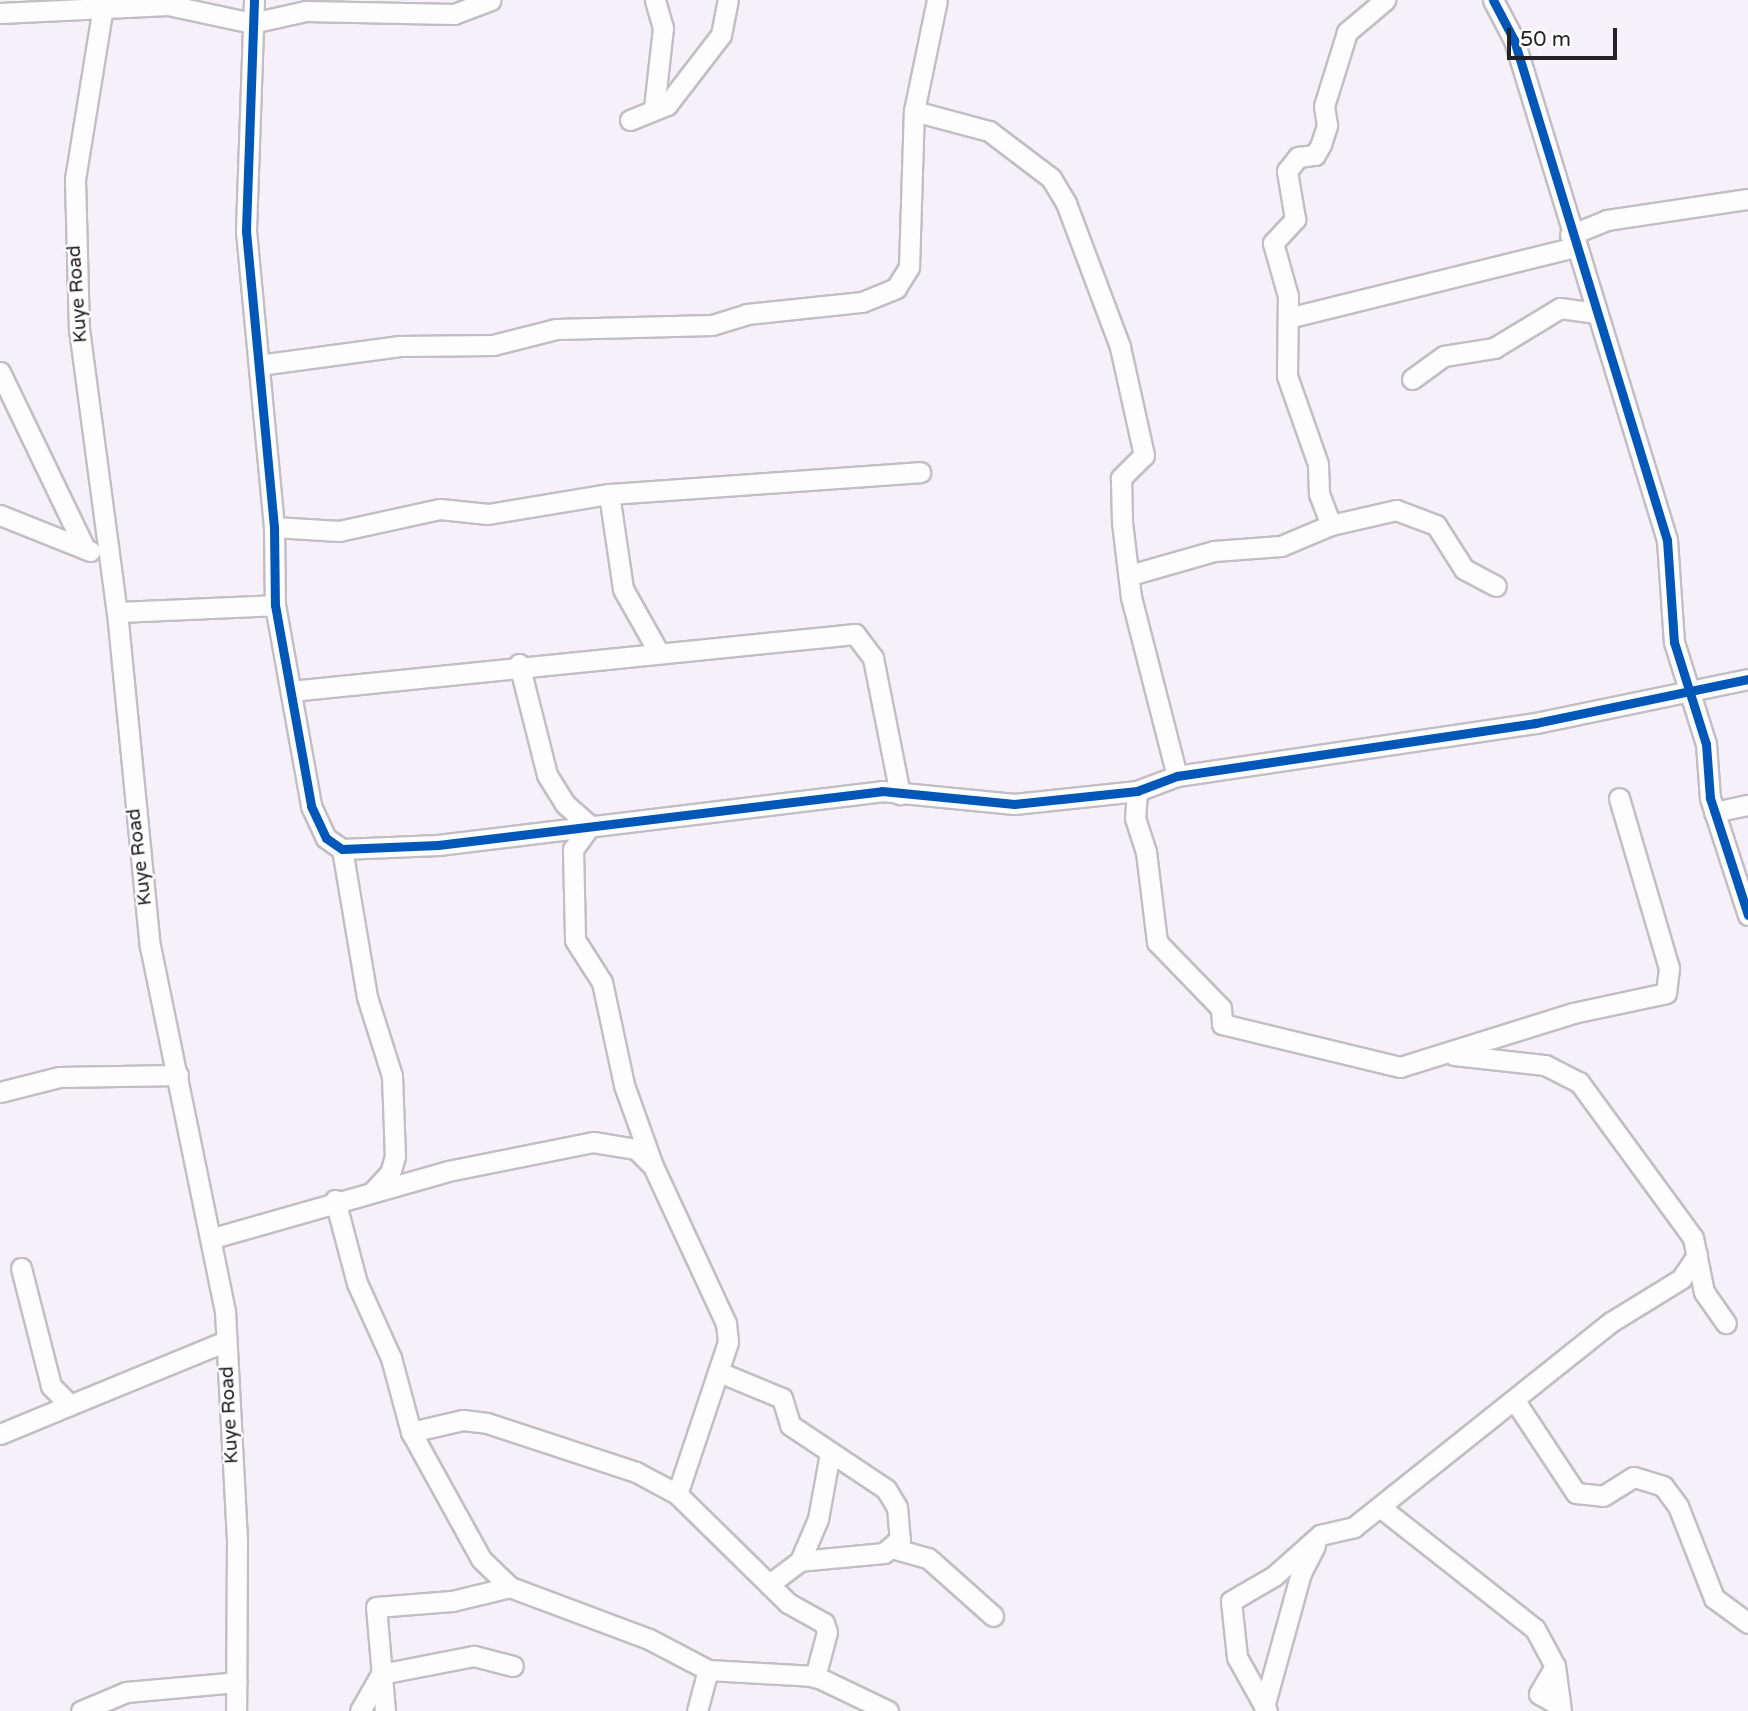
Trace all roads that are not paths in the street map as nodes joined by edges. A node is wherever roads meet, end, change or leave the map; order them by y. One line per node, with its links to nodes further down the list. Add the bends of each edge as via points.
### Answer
1 (254, 0): 11 (street)
2 (490, 0): 9 (street, via 437,15)
3 (655, 0): 12 (street, via 663,28)
4 (728, 0): 12 (street, via 721,35 667,105)
5 (937, 0): 13 (street)
6 (1385, 0): 18 (street, via 1348,32 1324,106 1327,125 1315,155 1298,157 1287,171 1294,219 1273,243 1284,271)
7 (1493, 0): 16 (street, via 1514,40)
8 (103, 4): 10 (street); 11 (street, via 125,12 167,5); 28 (street, Kuye Road, via 75,178 74,254)
9 (311, 6): 11 (street)
10 (0, 13)
11 (252, 23): 19 (street, via 246,231)
12 (654, 108): 14 (street)
13 (914, 111): 19 (street, via 909,267 896,288 862,302 747,314 712,325 556,329 493,345 400,345); 29 (street, via 989,131 1051,178 1066,203 1120,347 1143,455 1121,478)
14 (630, 120)
15 (1748, 199): 16 (street, via 1607,220)
16 (1572, 241): 17 (street); 18 (street)
17 (1597, 313): 21 (street, via 1560,308 1494,348 1444,356); 37 (street, via 1667,540 1674,642)
18 (1288, 318): 25 (street, via 1287,376 1318,464 1319,495)
19 (258, 365): 26 (street)
20 (0, 372): 27 (street)
21 (1412, 379)
22 (920, 472): 23 (street)
23 (608, 494): 26 (street, via 517,512 440,509 339,531); 33 (street, via 623,589)
24 (0, 515): 27 (street)
25 (1331, 525): 29 (street, via 1301,541 1214,551); 30 (street, via 1384,510 1421,516 1444,534 1464,569)
26 (274, 527): 31 (street)
27 (85, 549): 28 (street)
28 (105, 556): 32 (street, Kuye Road)
29 (1130, 575): 38 (street)
30 (1496, 586)
31 (275, 605): 32 (street); 36 (street)
32 (117, 612): 48 (street, Kuye Road, via 150,946)
33 (658, 651): 34 (street); 40 (street, via 855,634 873,658)
34 (519, 664): 36 (street); 44 (street, via 547,775 565,804)
35 (1748, 679): 37 (street)
36 (291, 691): 45 (street, via 311,806 326,838)
37 (1693, 694): 38 (street); 43 (street)
38 (1177, 776): 39 (street)
39 (1137, 792): 40 (street, via 1014,804); 47 (street, via 1135,818 1146,852 1157,942 1221,1009 1222,1024 1400,1067)
40 (900, 794): 44 (street)
41 (1619, 797): 47 (street, via 1669,968 1666,992 1573,1013)
42 (1748, 806): 43 (street)
43 (1714, 812): 46 (street)
44 (590, 826): 45 (street); 50 (street, via 573,849 575,940 602,982 624,1085)
45 (342, 849): 51 (street, via 367,997 392,1076 395,1156 390,1173)
46 (1748, 915)
47 (1453, 1055): 54 (street, via 1545,1065 1579,1082 1692,1238)
48 (178, 1075): 49 (street, via 59,1077); 53 (street, Kuye Road)
49 (2, 1089)
50 (653, 1166): 51 (street, via 636,1149 593,1142); 58 (street, via 726,1323)
51 (371, 1193): 52 (street)
52 (335, 1200): 53 (street); 61 (street, via 357,1283 391,1358)
53 (213, 1238): 57 (street, Kuye Road)
54 (1697, 1255): 56 (street, via 1704,1292); 59 (street, via 1681,1279 1611,1322)
55 (21, 1268): 60 (street, via 51,1386)
56 (1726, 1323)
57 (226, 1341): 60 (street); 77 (street, Kuye Road)
58 (719, 1372): 63 (street, via 782,1398 790,1425); 64 (street)
59 (1515, 1401): 65 (street); 72 (street, via 1576,1493 1603,1496 1634,1477 1663,1486 1678,1506 1714,1598)
60 (70, 1405): 62 (street)
61 (411, 1432): 64 (street, via 463,1420 487,1423 636,1472); 70 (street, via 481,1559)
62 (0, 1434)
63 (830, 1453): 67 (street, via 887,1489 901,1527); 68 (street, via 818,1519)
64 (677, 1494): 69 (street)
65 (1380, 1507): 66 (street, via 1354,1527); 78 (street, via 1523,1616 1555,1666)
66 (1320, 1535): 79 (street, via 1301,1573); 79 (street, via 1274,1576 1231,1601 1237,1657)
67 (892, 1548): 68 (street); 71 (street, via 928,1558)
68 (800, 1561): 69 (street)
69 (769, 1584): 76 (street, via 824,1623 827,1632)
70 (510, 1587): 74 (street, via 649,1639); 75 (street, via 452,1601 376,1607)
71 (993, 1616)
72 (1748, 1623)
73 (513, 1666): 75 (street, via 474,1656)
74 (708, 1670): 76 (street); 84 (street)
75 (381, 1674): 82 (street); 83 (street)
76 (815, 1677): 85 (street)
77 (237, 1682): 80 (street, via 126,1692); 81 (street, Kuye Road)
78 (1555, 1705): 86 (street)
79 (1266, 1709)
80 (81, 1711)
81 (236, 1711)
82 (360, 1711)
83 (385, 1711)
84 (697, 1711)
85 (888, 1711)
86 (1531, 1711)

